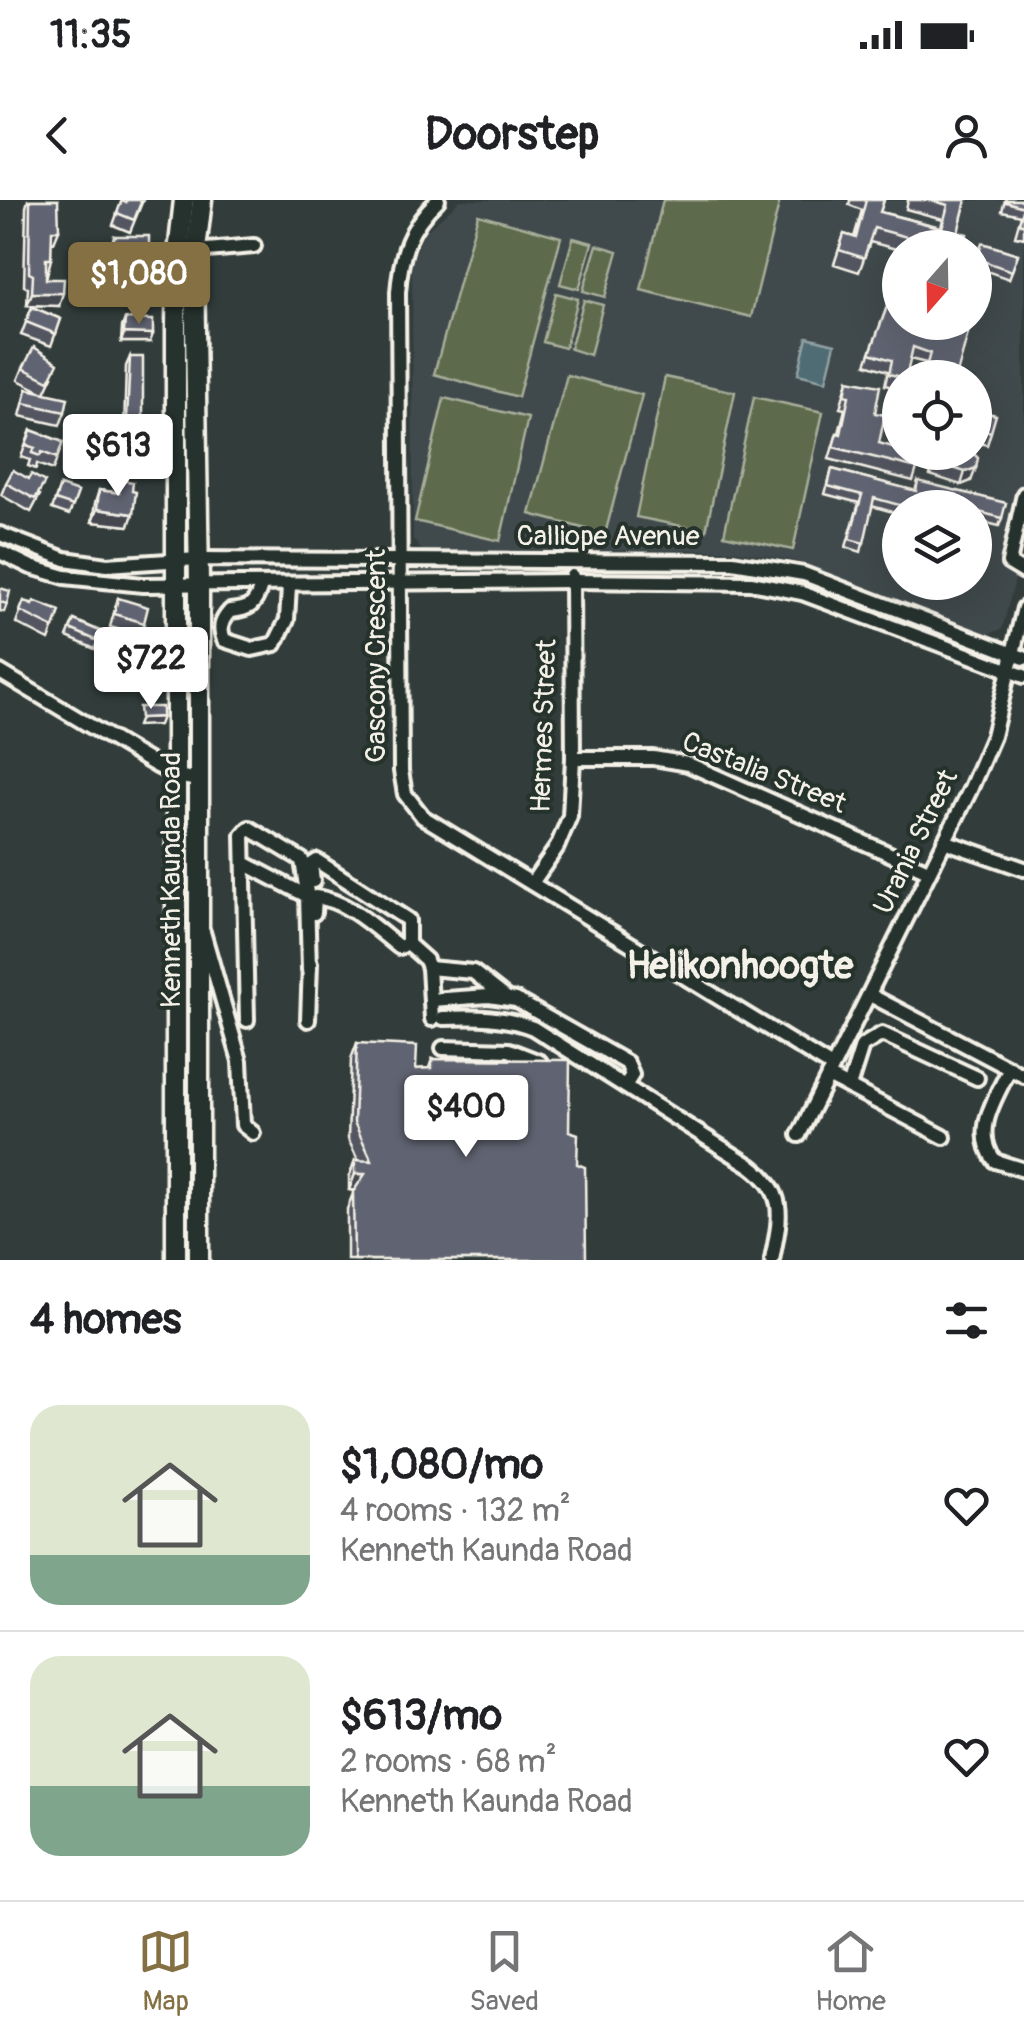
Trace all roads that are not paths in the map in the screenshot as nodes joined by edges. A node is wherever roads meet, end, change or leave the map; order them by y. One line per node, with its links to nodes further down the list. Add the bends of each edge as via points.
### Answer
1 (184, 200): 6 (main road, Kenneth Kaunda Road, via 177,262)
2 (202, 200): 5 (main road, Kenneth Kaunda Road)
3 (438, 200): 13 (street, Gascony Crescent, via 413,227 399,274)
4 (254, 246): 5 (street)
5 (195, 252): 6 (main road, Kenneth Kaunda Road)
6 (186, 325): 10 (main road, Kenneth Kaunda Road); 11 (main road, Kenneth Kaunda Road)
7 (1024, 494): 14 (street, via 1010,563)
8 (0, 534): 11 (street, Calliope Avenue, via 86,563)
9 (0, 552): 18 (street, Calliope Avenue, via 65,577)
10 (198, 559): 11 (street, Calliope Avenue); 13 (street, Calliope Avenue); 16 (main road, Kenneth Kaunda Road)
11 (175, 560): 18 (main road, Kenneth Kaunda Road)
12 (571, 561): 13 (street, Calliope Avenue); 15 (street, Hermes Street); 22 (street, Calliope Avenue, via 733,562 804,574)
13 (401, 562): 17 (street, Gascony Crescent)
14 (1024, 572)
15 (572, 581): 17 (street, Calliope Avenue); 23 (street, Calliope Avenue, via 781,588); 26 (street, Hermes Street)
16 (199, 583): 18 (street, Calliope Avenue); 19 (street, Calliope Avenue); 28 (main road, Kenneth Kaunda Road)
17 (402, 583): 20 (street, Calliope Avenue); 33 (street, Gascony Crescent, via 405,794 423,817)
18 (175, 584): 27 (main road, Kenneth Kaunda Road)
19 (261, 586): 20 (street, Calliope Avenue); 20 (street, via 250,608 222,619 224,640 252,649 275,644 287,620)
20 (289, 586)
21 (1024, 608): 22 (street, Urania Street)
22 (1018, 656): 23 (street, Urania Street)
23 (1008, 671): 25 (street, Calliope Avenue); 29 (street, Urania Street, via 993,736)
24 (0, 672): 27 (street)
25 (1024, 676)
26 (573, 758): 32 (street, Castalia Street, via 688,764); 33 (street, Hermes Street, via 565,834)
27 (176, 776): 28 (street); 55 (main road, Kenneth Kaunda Road)
28 (198, 780): 35 (main road, Kenneth Kaunda Road)
29 (944, 841): 31 (street); 32 (street, Urania Street)
30 (244, 863): 34 (street); 34 (street, via 249,828 302,860); 41 (street)
31 (1024, 869)
32 (928, 871): 38 (street, Urania Street)
33 (532, 883): 46 (street, Gascony Crescent)
34 (311, 896): 36 (street, via 358,915 400,947); 36 (street, via 313,861 404,915); 42 (street)
35 (198, 916): 51 (street, via 240,1061 243,1126); 56 (main road, Kenneth Kaunda Road)
36 (408, 944): 37 (street)
37 (429, 968): 39 (street, via 474,972); 40 (street)
38 (870, 995): 45 (street); 46 (street, Urania Street)
39 (505, 997): 40 (street); 49 (street, via 627,1063 632,1075)
40 (431, 1000): 49 (street, via 437,1018 484,1016 532,1028)
41 (248, 1020)
42 (308, 1020)
43 (442, 1048): 44 (street, via 509,1050)
44 (540, 1062)
45 (1010, 1068): 47 (street); 54 (street, via 988,1115 985,1141 994,1160)
46 (830, 1071): 50 (street, Gascony Crescent); 52 (street, Urania Street)
47 (1024, 1076)
48 (977, 1078): 50 (street, via 882,1034 862,1046)
49 (624, 1086): 57 (street, via 771,1183 779,1209)
50 (849, 1086): 53 (street, Gascony Crescent)
51 (253, 1133)
52 (798, 1135)
53 (944, 1138)
54 (1024, 1170)
55 (176, 1260)
56 (199, 1260)
57 (772, 1260)

